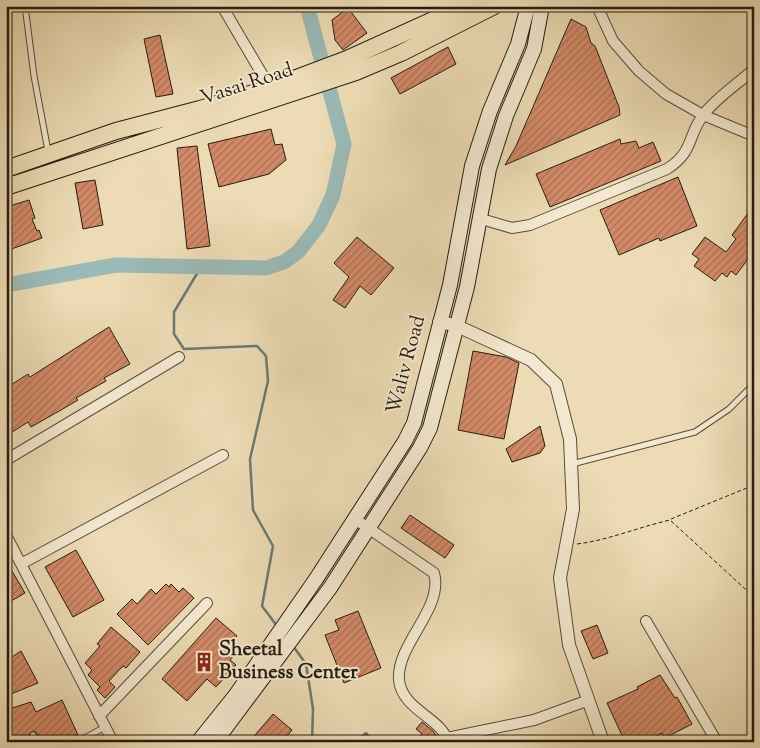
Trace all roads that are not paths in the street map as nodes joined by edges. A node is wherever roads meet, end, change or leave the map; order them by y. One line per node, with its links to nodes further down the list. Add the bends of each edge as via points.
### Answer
1 (25, 6): 12 (lane)
2 (222, 6): 9 (street)
3 (494, 6): 7 (main road, Vasai Road)
4 (528, 6): 16 (main road, Waliv Road, via 518,44 490,111 472,166 450,285)
5 (542, 6): 15 (main road, Waliv Road, via 534,49 506,116)
6 (597, 6): 10 (street, via 613,40 638,71 666,94)
7 (469, 9): 9 (main road, Vasai Road, via 401,53)
8 (754, 69): 10 (street)
9 (278, 92): 12 (main road, Vasai Road, via 116,131); 14 (main road, Vasai Road)
10 (703, 115): 11 (street); 15 (street, via 687,152 667,169 530,224 512,228)
11 (754, 136)
12 (48, 154): 13 (main road, Vasai Road)
13 (6, 169)
14 (6, 186)
15 (478, 218): 17 (main road, Waliv Road, via 467,287)
16 (439, 322): 17 (street); 23 (main road, Waliv Road, via 414,423)
17 (455, 325): 22 (street, via 531,360 556,384 570,439); 24 (main road, Waliv Road, via 430,428)
18 (179, 357): 21 (street)
19 (754, 384): 22 (lane, via 730,410 695,432)
20 (223, 456): 26 (street)
21 (6, 460)
22 (570, 465): 29 (street, via 573,509 560,578 569,645)
23 (355, 519): 24 (street); 37 (main road, Waliv Road, via 235,696)
24 (369, 528): 33 (street, via 434,573 437,590 400,667 399,682 408,700); 38 (main road, Waliv Road)
25 (6, 535): 26 (street)
26 (21, 564): 30 (street)
27 (207, 603): 30 (street)
28 (646, 622): 40 (street)
29 (589, 700): 33 (street, via 534,720); 39 (street)
30 (99, 716): 31 (street)
31 (106, 727): 35 (lane); 36 (street)
32 (34, 735): 34 (lane)
33 (447, 740)
34 (36, 742)
35 (77, 742)
36 (113, 742)
37 (198, 742)
38 (215, 742)
39 (604, 742)
40 (717, 742)

